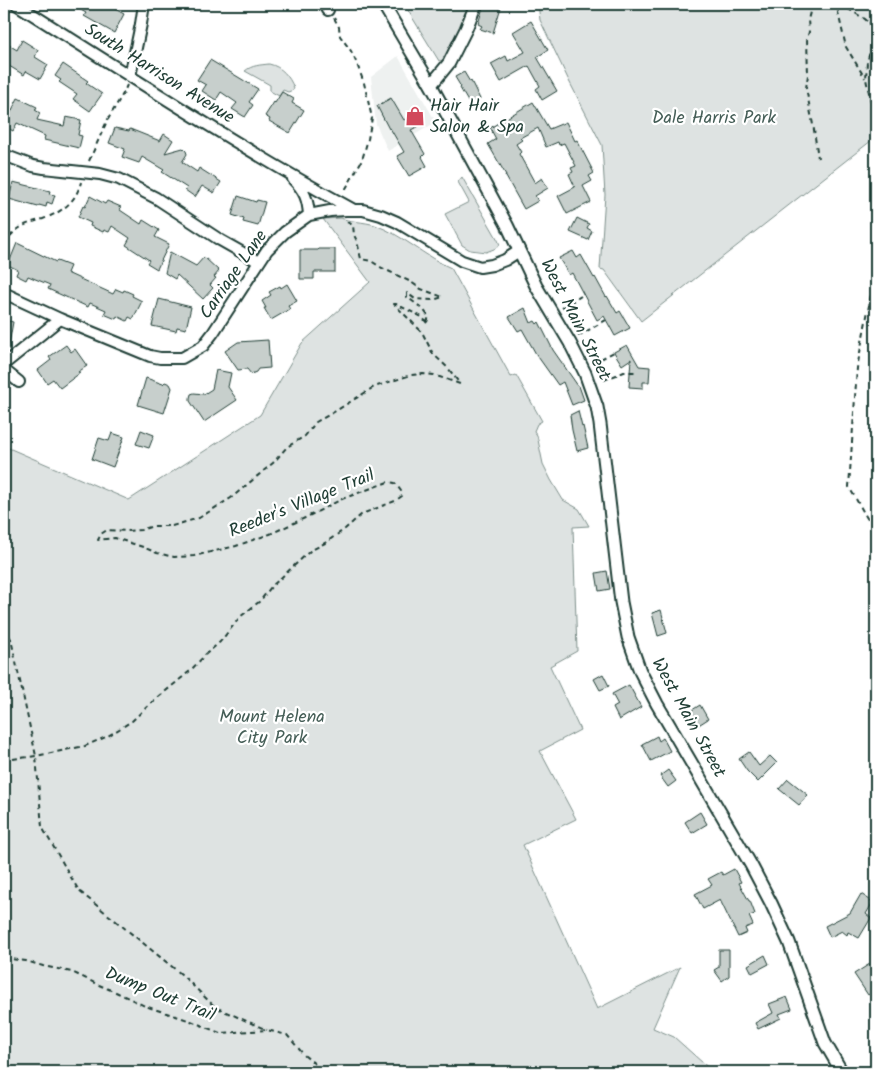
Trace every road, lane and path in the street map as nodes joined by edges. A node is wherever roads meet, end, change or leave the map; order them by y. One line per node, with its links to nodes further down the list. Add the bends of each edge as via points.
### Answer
1 (16, 4): 15 (street, South Harrison Avenue)
2 (144, 4): 15 (street)
3 (383, 4): 17 (street, West Main Street)
4 (476, 4): 17 (street, via 449,63)
5 (561, 4): 6 (path, via 565,11)
6 (570, 4)
7 (812, 4): 20 (path, via 808,20 806,88)
8 (833, 4): 16 (path, via 837,8 846,47)
9 (840, 4): 12 (path)
10 (327, 7): 22 (path, via 357,64 372,118 362,160)
11 (876, 22): 12 (path)
12 (869, 23): 13 (path)
13 (876, 30)
14 (876, 37): 16 (path, via 867,62)
15 (130, 76): 21 (street, South Harrison Avenue)
16 (866, 79): 18 (path)
17 (431, 85): 26 (street, West Main Street)
18 (876, 124)
19 (4, 154): 27 (street, via 33,166 119,179 156,198)
20 (818, 158)
21 (285, 172): 23 (street, South Harrison Avenue); 25 (street, South Harrison Avenue, via 304,192)
22 (342, 196)
23 (354, 210): 24 (street, Carriage Lane); 26 (street, Carriage Lane, via 364,210 397,222 462,261 480,267 505,260)
24 (330, 211): 25 (street, Carriage Lane); 44 (path, Reeder's Village Trail, via 353,225 361,259 372,261 421,289 443,296 433,300 415,298 406,293 429,317 427,323 422,317 394,304 422,332 433,354 460,384 423,374 374,386 316,422 274,463 231,498 199,518 172,526 107,530 98,540 115,538 165,555 194,556 270,534 342,499 388,482 395,483 402,496 362,514 310,551 240,617 190,671 132,720 85,746)
25 (310, 215): 27 (street, Carriage Lane, via 285,232 266,250)
26 (519, 251): 49 (street, West Main Street, via 586,373 597,407 621,602 628,637 640,671 772,903 825,1043)
27 (259, 262): 32 (street, Carriage Lane, via 213,334 203,346 182,358 150,356)
28 (876, 269): 42 (path, via 858,368 849,487 871,525)
29 (4, 293): 32 (street, Carriage Lane)
30 (581, 296): 31 (path)
31 (562, 308)
32 (60, 318): 37 (street)
33 (606, 320): 34 (path)
34 (578, 336)
35 (614, 352): 36 (path)
36 (594, 363)
37 (4, 364)
38 (4, 370): 41 (street)
39 (635, 372): 40 (path, via 624,372)
40 (604, 380)
41 (19, 382)
42 (876, 528)
43 (4, 628): 44 (path, via 11,639)
44 (36, 756): 45 (path, Reeder's Village Trail); 47 (path, via 42,827 79,891 215,1006)
45 (4, 760)
46 (4, 958): 47 (path, Dump Out Trail, via 72,972 145,1006 220,1033)
47 (268, 1030): 48 (path, Dump Out Trail, via 286,1035)
48 (325, 1072)
49 (842, 1072)

